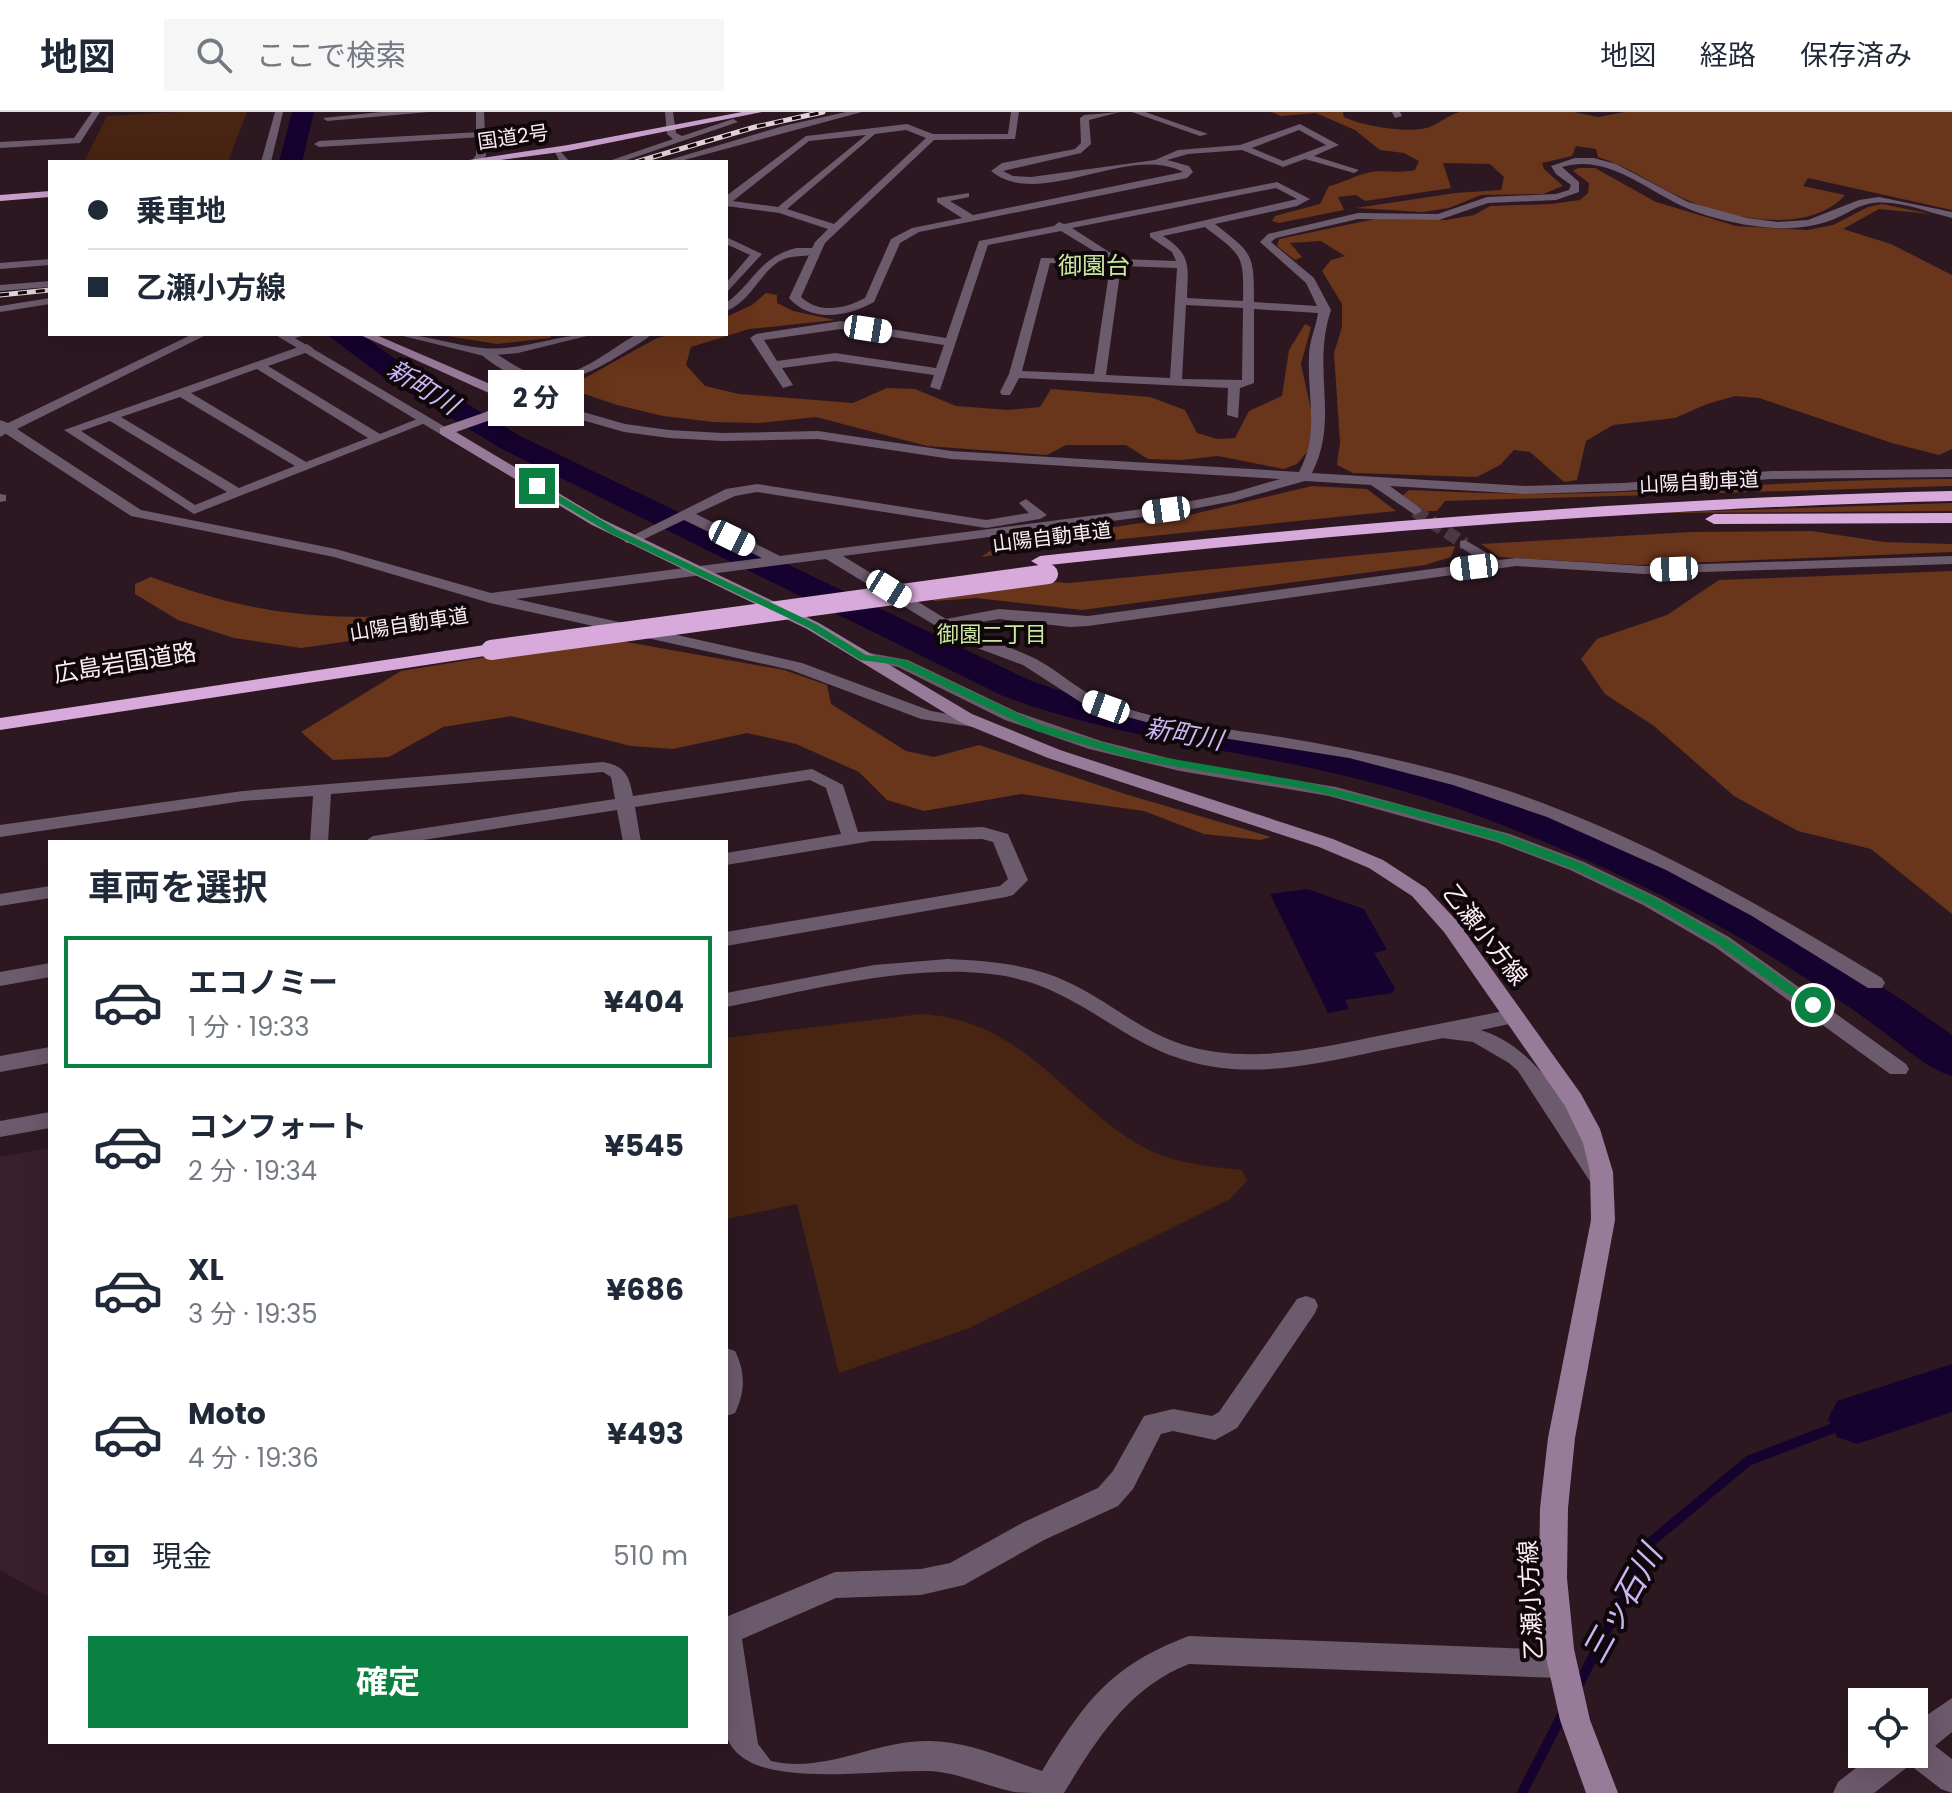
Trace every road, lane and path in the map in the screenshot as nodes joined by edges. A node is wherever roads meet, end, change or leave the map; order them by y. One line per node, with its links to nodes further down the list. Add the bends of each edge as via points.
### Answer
1 (96, 112): 20 (street, via 77,141)
2 (279, 112): 24 (street)
3 (425, 112): 14 (street)
4 (480, 112): 18 (street)
5 (669, 112): 16 (street)
6 (858, 112): 29 (street)
7 (1015, 112): 19 (street, via 1012,137)
8 (1116, 112): 10 (street)
9 (1136, 112): 13 (street)
10 (1102, 113): 30 (street, via 1084,118 1086,144 1078,151 996,171 1009,179 1034,181)
11 (760, 114): 16 (highway, 国道2号); 16 (highway, 国道2号)
12 (1184, 116): 13 (street)
13 (1169, 121): 17 (street)
14 (323, 131): 18 (street)
15 (869, 131): 19 (street, via 907,127); 35 (street, via 806,139); 38 (street, via 871,135)
16 (675, 134): 23 (highway, 国道2号); 26 (highway, 国道2号); 28 (street)
17 (1203, 134)
18 (480, 135): 25 (street)
19 (932, 137): 42 (street)
20 (0, 145)
21 (1244, 148): 22 (street, via 1283,164); 22 (street, via 1300,127 1334,145); 30 (street, via 1184,152)
22 (1305, 156): 31 (street)
23 (562, 158): 27 (highway, 国道2号)
24 (267, 160)
25 (477, 160)
26 (483, 160)
27 (532, 160)
28 (616, 160)
29 (674, 160)
30 (1160, 160): 37 (street, via 1188,172)
31 (1354, 170)
32 (48, 192): 33 (highway)
33 (0, 195)
34 (965, 195): 40 (street, via 941,200)
35 (728, 200)
36 (728, 202): 38 (street)
37 (1029, 208): 40 (street); 43 (street)
38 (780, 210): 42 (street)
39 (1952, 215): 58 (street, via 1870,200 1820,221 1738,220 1700,211 1598,162 1564,162 1556,166 1576,184 1574,192 1556,197 1487,200 1439,217 1358,216 1272,236 1265,242 1315,286)
40 (972, 219): 45 (street, via 916,230 895,241 870,300 848,310 814,310 795,298)
41 (1208, 224): 43 (street, via 1305,199 1277,185); 48 (street, via 1154,235 1177,250); 55 (street, via 1243,251 1249,266)
42 (834, 227): 45 (street)
43 (1063, 227): 47 (street); 66 (street, via 983,243)
44 (728, 241): 52 (street, via 757,254)
45 (816, 251): 56 (street, via 796,250 772,258)
46 (48, 262): 49 (street)
47 (1116, 262): 48 (street); 71 (street, via 1045,260); 72 (street)
48 (1183, 265): 54 (street)
49 (0, 266)
50 (48, 284): 51 (street)
51 (0, 288)
52 (728, 288)
53 (48, 301): 57 (street)
54 (1182, 301): 55 (street); 74 (street)
55 (1249, 304): 58 (street); 76 (street, via 1248,383)
56 (728, 306)
57 (0, 309)
58 (1325, 310): 90 (street, via 1315,351 1322,418 1316,455)
59 (184, 336): 85 (street)
60 (198, 336): 73 (street)
61 (369, 336): 81 (main road, via 493,390 499,396)
62 (410, 336): 67 (street)
63 (580, 336): 67 (street)
64 (643, 336): 67 (street, via 589,368 548,380 527,376)
65 (295, 338): 68 (street); 84 (street)
66 (950, 342): 69 (street, via 841,325 756,338); 70 (street)
67 (484, 352)
68 (259, 365): 78 (street); 87 (street)
69 (775, 365): 70 (street, via 835,357); 75 (street)
70 (939, 372): 77 (street)
71 (1015, 374): 72 (street); 79 (street)
72 (1100, 377): 74 (street)
73 (110, 380): 80 (street); 85 (street)
74 (1176, 381): 76 (street)
75 (787, 385)
76 (1234, 385): 82 (street)
77 (936, 387)
78 (181, 392): 80 (street); 88 (street)
79 (1006, 392)
80 (138, 395): 83 (street)
81 (495, 410): 86 (main road); 90 (street, via 538,403 624,428 669,434 818,435 951,455)
82 (1233, 415)
83 (111, 416): 92 (street); 92 (street, via 71,430 194,510)
84 (427, 420): 86 (street); 87 (street)
85 (2, 429): 106 (street, via 136,513 336,553)
86 (450, 430): 98 (main road, 乙瀬小方線)
87 (379, 439): 88 (street)
88 (305, 467): 92 (street)
89 (1952, 473): 91 (street, via 1771,475 1525,490)
90 (1303, 477): 91 (street); 100 (street, via 1166,510)
91 (1376, 482): 95 (street)
92 (238, 493)
93 (1952, 496): 104 (highway, 山陽自動車道, via 1598,509 1347,529)
94 (1026, 503): 96 (street, via 1040,515 986,524 757,488 731,492)
95 (1415, 511)
96 (682, 515): 98 (street); 102 (street)
97 (1952, 518): 104 (highway, 山陽自動車道, via 1609,524)
98 (636, 537): 105 (main road, 乙瀬小方線)
99 (1465, 544): 103 (street)
100 (832, 556): 102 (street); 107 (street)
101 (1952, 560): 103 (street, via 1644,570)
102 (783, 563): 105 (street)
103 (1497, 565): 107 (street, via 1088,621 999,614)
104 (1044, 568): 109 (highway, 山陽自動車道, bridge, via 345,672); 109 (highway, 山陽自動車道, via 650,610 292,665)
105 (708, 571): 106 (street); 108 (main road, 乙瀬小方線)
106 (490, 598): 112 (street, via 796,666 927,715)
107 (944, 624): 126 (street, via 1029,662 1077,695 1121,713 1349,753 1459,781 1553,813 1673,866)
108 (864, 657): 112 (main road, 乙瀬小方線); 132 (street, via 902,663 1011,716 1081,741 1180,766 1330,791 1488,833 1577,866 1722,942)
109 (258, 678): 110 (highway, 広島岩国道路); 111 (highway, 広島岩国道路)
110 (0, 709)
111 (0, 724)
112 (981, 725): 128 (main road, 乙瀬小方線, via 1376,864 1436,909)
113 (322, 789): 114 (street, via 603,767 619,774); 115 (street, via 243,796); 117 (street)
114 (625, 803): 116 (street, via 815,774 834,785); 118 (street); 119 (street)
115 (1, 835)
116 (851, 838): 120 (street); 123 (street, via 990,833 1004,842 1018,880 1006,891)
117 (319, 840)
118 (386, 840)
119 (632, 840)
120 (728, 859)
121 (48, 892): 122 (street)
122 (0, 900)
123 (728, 939)
124 (48, 970): 125 (street)
125 (0, 979)
126 (1875, 983)
127 (728, 1000): 129 (street, via 949,965 1025,974 1061,986 1144,1037 1210,1059 1281,1062)
128 (1514, 1016): 129 (street); 135 (main road, 乙瀬小方線, via 1590,1129 1606,1190)
129 (1433, 1033): 135 (street, via 1475,1034 1495,1041 1526,1066 1599,1177)
130 (48, 1055): 131 (street)
131 (0, 1064)
132 (1898, 1069)
133 (48, 1120): 134 (street)
134 (0, 1129)
135 (1603, 1220): 141 (main road, 乙瀬小方線, via 1555,1481 1552,1579)
136 (1306, 1306): 139 (street, via 1223,1425 1173,1420 1153,1424 1117,1489 1098,1503 954,1576 835,1585)
137 (728, 1369): 138 (street)
138 (728, 1403)
139 (728, 1630)
140 (728, 1645): 147 (street, via 743,1746 764,1774 824,1778 905,1756 933,1756)
141 (1560, 1664): 147 (street, via 1189,1650 1159,1661 1121,1691); 148 (main road, 乙瀬小方線)
142 (1952, 1713): 143 (street)
143 (1928, 1732)
144 (1928, 1760): 146 (street)
145 (1881, 1768): 149 (street)
146 (1952, 1778)
147 (1047, 1791)
148 (1602, 1793)
149 (1849, 1793)

